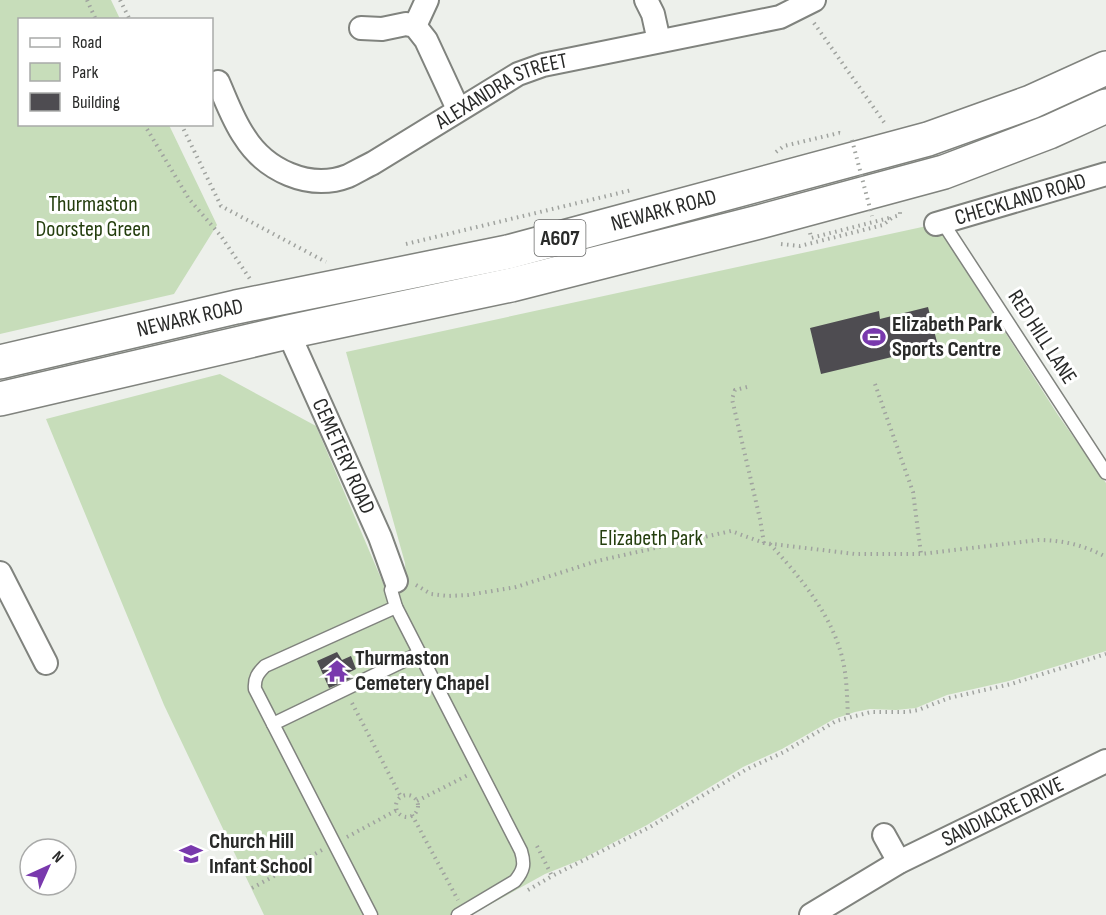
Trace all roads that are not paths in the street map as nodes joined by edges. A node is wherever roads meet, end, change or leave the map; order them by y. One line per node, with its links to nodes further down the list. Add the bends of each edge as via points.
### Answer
1 (427, 0): 4 (street)
2 (646, 0): 6 (street)
3 (809, 4): 6 (street, ALEXANDRA STREET, via 780,17)
4 (415, 26): 5 (street); 10 (street, via 426,40)
5 (360, 28)
6 (659, 41): 10 (street, ALEXANDRA STREET, via 543,65 518,74)
7 (1106, 68): 15 (highway, NEWARK ROAD / A607, via 1031,102 928,139 508,252 266,301)
8 (218, 82): 11 (street, ALEXANDRA STREET)
9 (1106, 106): 14 (highway, NEWARK ROAD / A607, via 944,172 511,285)
10 (458, 109): 11 (street, ALEXANDRA STREET, via 373,163 327,181 302,179 280,171 256,152)
11 (221, 113)
12 (1106, 174): 13 (street, CHECKLAND ROAD)
13 (940, 224): 17 (lane, RED HILL LANE)
14 (288, 332): 16 (highway, NEWARK ROAD / A607); 19 (street, CEMETERY ROAD, via 380,537)
15 (0, 362)
16 (0, 399)
17 (1106, 472)
18 (0, 573): 22 (street)
19 (394, 577): 20 (lane, via 391,590)
20 (396, 607): 21 (lane); 23 (lane, via 258,672 255,688)
21 (420, 653): 23 (lane); 27 (lane, via 525,863 515,880)
22 (46, 663)
23 (273, 724): 28 (lane)
24 (1105, 765): 26 (street, SANDIACRE DRIVE)
25 (884, 835): 26 (street)
26 (899, 862): 29 (street, SANDIACRE DRIVE)
27 (461, 913)
28 (371, 915)
29 (811, 915)

